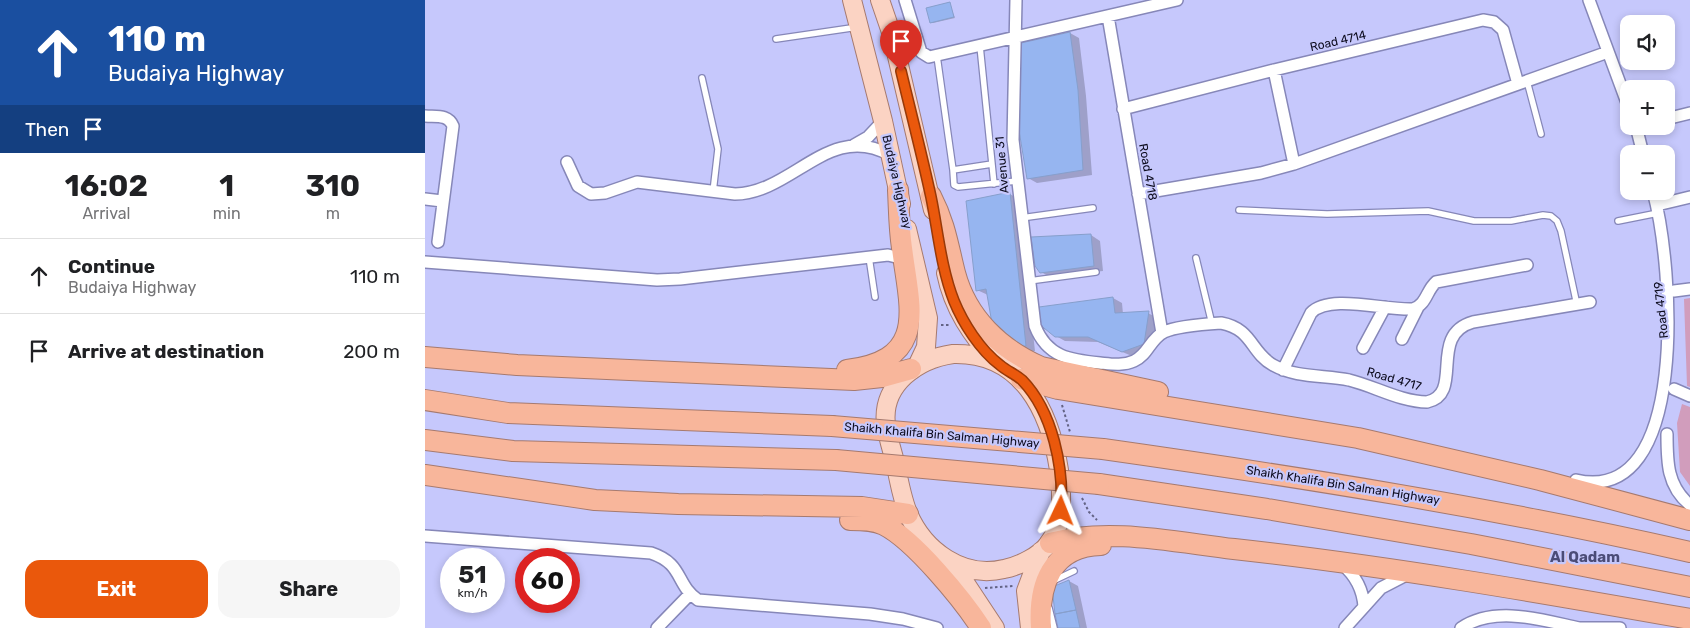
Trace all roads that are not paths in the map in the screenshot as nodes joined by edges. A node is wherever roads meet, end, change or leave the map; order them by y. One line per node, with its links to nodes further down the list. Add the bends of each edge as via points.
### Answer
1 (852, 0): 9 (main road, Budaiya Highway)
2 (880, 0): 11 (main road)
3 (905, 0): 10 (street)
4 (1016, 0): 12 (street, Avenue 31)
5 (1177, 0): 7 (street)
6 (1589, 0): 15 (street)
7 (1132, 5): 8 (street)
8 (1108, 16): 12 (street); 21 (street, Road 4718)
9 (860, 27): 13 (lane); 25 (main road, Budaiya Highway)
10 (914, 29): 11 (street); 16 (street, via 923,55)
11 (892, 35): 38 (main road)
12 (1016, 37): 14 (street); 33 (street, Avenue 31, via 1013,114)
13 (776, 39)
14 (980, 46): 16 (street); 30 (lane)
15 (1608, 52): 19 (street); 20 (street)
16 (937, 56): 32 (lane)
17 (1274, 70): 19 (street, Road 4714, via 1483,20 1494,22 1503,30); 21 (street, Road 4714); 31 (street)
18 (702, 78): 36 (lane, via 719,149)
19 (1522, 83): 26 (lane); 31 (street)
20 (1620, 84)
21 (1123, 109): 37 (street, Road 4718)
22 (1690, 113): 24 (street)
23 (425, 116): 42 (street, via 446,117 453,126)
24 (1675, 117)
25 (883, 121): 27 (street, via 868,137); 28 (main road, Budaiya Highway)
26 (1541, 134)
27 (852, 146): 28 (street, via 871,147); 36 (street, via 825,153 758,192)
28 (890, 155): 35 (main road, Budaiya Highway)
29 (567, 162): 36 (street, via 578,186 591,194 605,193 637,182)
30 (992, 164): 32 (lane); 34 (lane)
31 (1294, 164): 37 (street, via 1230,179)
32 (953, 170): 34 (lane, via 957,188)
33 (1017, 181): 34 (lane); 46 (street, Avenue 31)
34 (994, 184)
35 (898, 190): 49 (highway); 69 (main road, Budaiya Highway, via 929,326 926,347)
36 (713, 192)
37 (1138, 194): 64 (street, Road 4718)
38 (931, 196): 68 (main road, via 954,302 965,324); 77 (highway, via 942,217 955,275 969,306 988,332 1013,353 1041,367 1198,400)
39 (1690, 198): 44 (street)
40 (425, 199): 42 (street)
41 (1656, 200): 44 (street, Road 4719)
42 (442, 201): 48 (street)
43 (1093, 208): 46 (lane)
44 (1658, 209): 47 (lane); 57 (street, Road 4719)
45 (1239, 210): 60 (lane, via 1327,214 1428,211 1474,221 1551,216 1561,231)
46 (1021, 218): 55 (street, Avenue 31)
47 (1618, 221)
48 (438, 242)
49 (898, 254): 50 (street); 71 (highway, via 911,314 903,340 887,358 863,368 779,372)
50 (869, 257): 52 (street, via 657,280); 58 (lane)
51 (1196, 258): 63 (lane)
52 (425, 262)
53 (1527, 265): 62 (street, via 1436,282)
54 (1096, 272): 55 (lane)
55 (1029, 281): 64 (street, Avenue 31, via 1035,326 1043,342 1056,355 1120,364 1135,361)
56 (1690, 289): 57 (street)
57 (1674, 291): 73 (street, Road 4719, via 1678,348)
58 (875, 297)
59 (1590, 302): 60 (street, Road 4717)
60 (1577, 304): 70 (street, Road 4717, via 1473,322 1460,328 1449,344 1445,387 1440,396 1431,401 1419,401 1350,380)
61 (1385, 307): 62 (street); 66 (street); 70 (street, via 1333,304 1318,307 1311,313)
62 (1418, 307): 65 (street)
63 (1212, 324): 64 (street, Road 4717); 70 (street, Road 4717, via 1230,325 1247,334 1265,359)
64 (1162, 333)
65 (1402, 339)
66 (1363, 348)
67 (425, 357): 71 (highway, via 517,365)
68 (999, 365): 69 (main road, via 985,358 962,354 940,356); 72 (main road)
69 (915, 366): 71 (highway, via 882,377 854,380); 83 (main road, via 892,393 886,411 886,425)
70 (1283, 370)
71 (767, 377)
72 (1021, 379): 77 (highway, via 1065,390); 87 (main road, via 1034,394 1051,431 1062,492 1061,511)
73 (1674, 389): 74 (street); 76 (street, Road 4719)
74 (1690, 396)
75 (425, 400): 88 (highway, Shaikh Khalifa Bin Salman Highway, bridge, via 507,413 832,426 1103,448 1378,490 1563,523)
76 (1673, 404)
77 (1240, 418): 80 (highway, via 1358,438)
78 (425, 440): 93 (highway, bridge, via 513,451 836,460 1099,484 1471,544)
79 (425, 475): 82 (highway, via 595,500)
80 (1540, 480): 81 (street, via 1606,484 1631,476 1652,457 1668,423 1668,471 1677,492); 84 (highway)
81 (1690, 505)
82 (783, 507): 83 (highway, via 862,507); 100 (highway, via 812,518 871,521 889,528 909,543 970,611)
83 (909, 514): 90 (main road, via 928,543)
84 (1690, 520)
85 (425, 536): 94 (street, via 651,553 673,564)
86 (1168, 541): 87 (highway, via 1097,535 1068,538); 89 (highway); 103 (highway, via 1140,546 1097,546 1069,554 1053,569 1042,589 1039,604)
87 (1045, 547): 90 (main road, via 1017,565 991,571 971,570); 102 (main road, via 1027,584)
88 (1690, 552)
89 (1333, 560): 92 (highway); 95 (street, via 1356,579)
90 (952, 563): 101 (main road)
91 (1074, 571): 104 (lane, via 1047,587)
92 (1415, 573): 95 (street, via 1381,588); 96 (highway, via 1521,588)
93 (1690, 587)
94 (690, 594): 97 (street, via 708,602 870,614); 98 (street)
95 (1364, 607): 105 (street)
96 (1690, 619)
97 (904, 624): 99 (street)
98 (657, 628)
99 (937, 628)
100 (981, 628)
101 (995, 628)
102 (1030, 628)
103 (1041, 628)
104 (1054, 628)
105 (1345, 628)
106 (1461, 628): 107 (street, via 1496,615)
107 (1579, 628): 108 (street)
108 (1620, 628)

